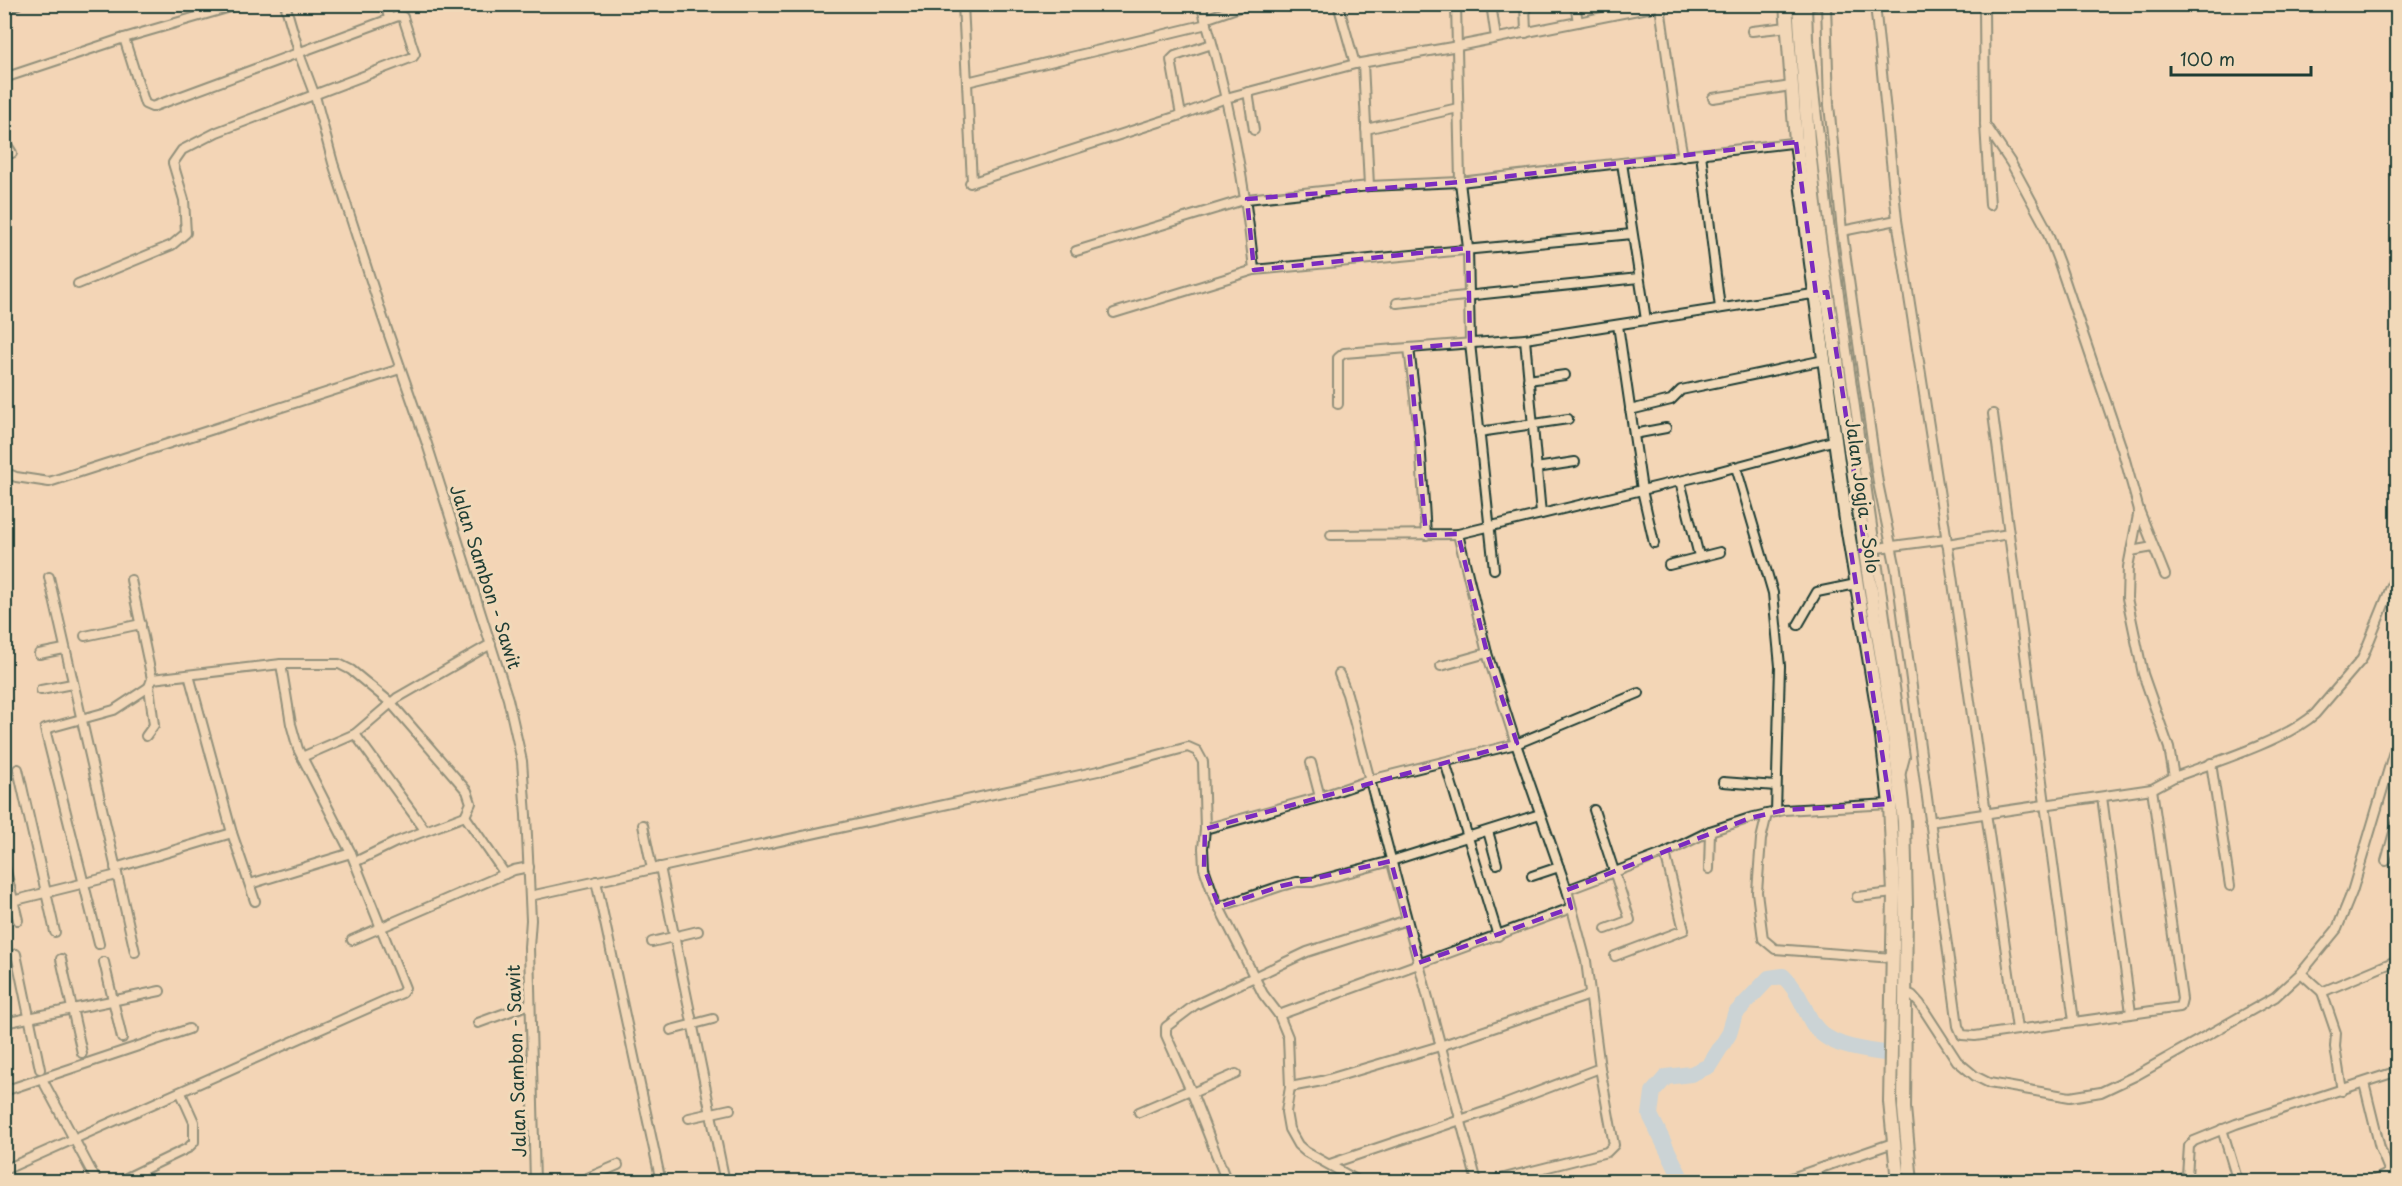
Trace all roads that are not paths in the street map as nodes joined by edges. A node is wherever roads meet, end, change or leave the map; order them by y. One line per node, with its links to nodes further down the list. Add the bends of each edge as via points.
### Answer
1 (18, 4): 21 (street)
2 (241, 4): 28 (street)
3 (285, 4): 32 (street, Jalan Sambon - Sawit)
4 (386, 4): 22 (street)
5 (963, 4): 35 (street)
6 (1201, 4): 23 (street)
7 (1248, 4): 23 (street)
8 (1338, 4): 33 (street)
9 (1456, 4): 31 (street)
10 (1491, 4): 29 (street)
11 (1525, 4): 27 (street)
12 (1575, 4): 24 (street)
13 (1786, 4): 25 (highway, Jalan Jogja - Solo)
14 (1820, 4): 20 (street)
15 (1826, 4): 57 (street, via 1829,105)
16 (1875, 4): 56 (street)
17 (1986, 4): 43 (street)
18 (1664, 5): 19 (street); 50 (street)
19 (1646, 6): 24 (street)
20 (1803, 6): 47 (highway, Jalan Jogja - Solo); 104 (street)
21 (4, 9)
22 (389, 19): 32 (street); 38 (street, via 403,17 413,57)
23 (1206, 21): 30 (street); 35 (street)
24 (1578, 22): 27 (street)
25 (1788, 27): 26 (street); 36 (highway, Jalan Jogja - Solo)
26 (1752, 31)
27 (1526, 33): 29 (street)
28 (124, 38): 32 (street, via 139,91 148,107); 34 (street)
29 (1496, 39): 31 (street)
30 (1212, 44): 39 (street); 42 (street, via 1171,60)
31 (1458, 46): 33 (street); 41 (street)
32 (299, 53): 38 (street, Jalan Sambon - Sawit)
33 (1359, 63): 37 (street); 44 (street)
34 (4, 78)
35 (968, 82): 42 (street, via 971,182)
36 (1791, 86): 40 (street); 47 (highway, Jalan Jogja - Solo)
37 (1248, 92): 39 (street); 45 (street)
38 (315, 96): 63 (street, via 217,132 182,150 173,163 184,200 186,233 172,245); 75 (street, Jalan Sambon - Sawit)
39 (1226, 98): 42 (street); 54 (street)
40 (1713, 98)
41 (1458, 108): 44 (street); 52 (street)
42 (1181, 115)
43 (1985, 123): 55 (street); 93 (street, via 2032,201 2060,262)
44 (1366, 129): 53 (street)
45 (1254, 130)
46 (5, 141): 48 (street)
47 (1802, 142): 49 (street); 64 (highway, Jalan Jogja - Solo)
48 (12, 153)
49 (1701, 154): 50 (street); 67 (street)
50 (1683, 157): 51 (street)
51 (1622, 163): 52 (street); 58 (street)
52 (1460, 182): 53 (street); 59 (street)
53 (1369, 186): 54 (street)
54 (1247, 199): 60 (street); 61 (street)
55 (1990, 205)
56 (1897, 220): 57 (street); 100 (street)
57 (1842, 231): 102 (street, via 1878,483)
58 (1632, 234): 59 (street); 62 (street)
59 (1468, 248): 61 (street); 65 (street)
60 (1076, 251)
61 (1254, 270): 68 (street)
62 (1639, 278): 65 (street); 69 (street)
63 (78, 284)
64 (1821, 293): 67 (street); 74 (highway, Jalan Jogja - Solo); 104 (highway, Jalan Jogja - Solo)
65 (1469, 296): 66 (street); 72 (street)
66 (1397, 303)
67 (1720, 308): 69 (street)
68 (1113, 313)
69 (1646, 320): 70 (street)
70 (1618, 325): 71 (street); 79 (street)
71 (1525, 339): 72 (street); 77 (street)
72 (1470, 343): 73 (street); 84 (street)
73 (1409, 348): 78 (street, via 1340,355); 98 (street)
74 (1824, 360): 79 (street, via 1682,390 1671,400); 86 (highway, Jalan Jogja - Solo)
75 (400, 369): 90 (street, via 49,482); 119 (street, Jalan Sambon - Sawit, via 428,444)
76 (1564, 375): 77 (street)
77 (1528, 380): 82 (street)
78 (1338, 404)
79 (1630, 410): 85 (street)
80 (1993, 414): 97 (street)
81 (1568, 419): 82 (street)
82 (1532, 423): 84 (street); 89 (street)
83 (1666, 428): 85 (street)
84 (1479, 432): 95 (street)
85 (1634, 434): 92 (street)
86 (1836, 440): 88 (street); 107 (highway, Jalan Jogja - Solo)
87 (1575, 462): 89 (street)
88 (1736, 467): 91 (street); 145 (street, via 1773,593 1780,666)
89 (1536, 468): 94 (street)
90 (4, 472)
91 (1680, 481): 92 (street); 108 (street)
92 (1642, 490): 94 (street); 101 (street)
93 (2139, 510): 103 (street); 105 (street)
94 (1541, 514): 95 (street)
95 (1489, 526): 96 (street); 110 (street)
96 (1458, 534): 98 (street); 121 (street)
97 (2009, 534): 100 (street); 150 (street)
98 (1426, 535): 99 (street)
99 (1331, 536)
100 (1947, 542): 102 (street); 154 (street)
101 (1654, 543)
102 (1891, 545): 104 (street); 157 (street)
103 (2153, 547): 105 (street); 112 (street)
104 (1870, 549): 107 (street); 218 (highway, Jalan Jogja - Solo, via 1904,821)
105 (2131, 551): 142 (street, via 2127,598 2143,674 2169,748)
106 (1720, 552): 108 (street)
107 (1851, 552): 115 (highway, Jalan Jogja - Solo)
108 (1699, 556): 109 (street)
109 (1669, 565)
110 (1494, 569)
111 (2397, 570): 140 (street, via 2362,659 2315,714 2274,738)
112 (2165, 575)
113 (49, 577): 120 (street)
114 (132, 580): 116 (street)
115 (1856, 584): 117 (street, via 1817,592); 149 (highway, Jalan Jogja - Solo)
116 (141, 624): 118 (street); 127 (street)
117 (1798, 625)
118 (85, 636)
119 (491, 644): 131 (street); 172 (street, Jalan Sambon - Sawit, via 522,761)
120 (64, 649): 122 (street); 128 (street)
121 (1487, 653): 124 (street); 136 (street)
122 (39, 654)
123 (281, 664): 126 (street); 131 (street, via 339,664); 137 (street, via 291,724)
124 (1442, 666)
125 (1339, 674): 143 (street)
126 (189, 675): 127 (street); 163 (street)
127 (151, 683): 132 (street, via 114,710); 134 (street, via 155,720)
128 (72, 684): 129 (street); 132 (street)
129 (41, 690)
130 (1639, 693): 136 (street)
131 (392, 703): 133 (street); 155 (street, via 467,791 471,803)
132 (81, 719): 176 (street); 181 (street, via 45,729)
133 (355, 734): 137 (street); 160 (street)
134 (146, 736)
135 (2397, 738): 213 (street, via 2343,916)
136 (1516, 744): 138 (street); 153 (street)
137 (302, 757): 165 (street)
138 (1445, 762): 143 (street); 164 (street)
139 (1311, 763): 147 (street)
140 (2211, 763): 142 (street); 183 (street)
141 (18, 768): 185 (street)
142 (2174, 777): 146 (street)
143 (1370, 780): 147 (street); 167 (street)
144 (1723, 782): 145 (street)
145 (1776, 786): 152 (street)
146 (2152, 789): 148 (street); 223 (street, via 2182,1002 2180,1007)
147 (1320, 797): 159 (street)
148 (2102, 797): 150 (street); 223 (street)
149 (1890, 804): 152 (street); 186 (highway, Jalan Jogja - Solo)
150 (2044, 806): 154 (street); 227 (street)
151 (1594, 810): 177 (street)
152 (1771, 813): 162 (street); 208 (street, via 1761,839 1757,892 1765,943 1775,949)
153 (1540, 814): 161 (street); 173 (street)
154 (1987, 814): 157 (street); 232 (street)
155 (465, 816): 160 (street); 178 (street)
156 (2397, 818): 168 (street)
157 (1929, 822): 232 (street, via 1960,1033 1965,1037)
158 (644, 825): 174 (street)
159 (1205, 829): 174 (street, via 1203,762 1197,751 1188,747 1098,771); 192 (street, via 1204,868)
160 (425, 830): 169 (street)
161 (1488, 831): 164 (street); 171 (street)
162 (1710, 831): 166 (street); 175 (street)
163 (232, 833): 176 (street); 182 (street)
164 (1468, 838): 167 (street); 200 (street)
165 (351, 853): 169 (street); 182 (street)
166 (1665, 853): 177 (street); 207 (street, via 1684,930)
167 (1391, 861): 192 (street, via 1313,882 1281,886); 195 (street)
168 (2386, 861)
169 (355, 862): 196 (street)
170 (4, 863): 189 (street)
171 (1497, 864)
172 (529, 867): 178 (street); 187 (street, Jalan Sambon - Sawit)
173 (1559, 867): 179 (street); 184 (street)
174 (656, 868): 180 (street); 201 (street)
175 (1709, 869)
176 (116, 872): 181 (street); 205 (street)
177 (1615, 872): 184 (street); 197 (street, via 1630,920)
178 (505, 874): 196 (street)
179 (1532, 876)
180 (596, 881): 187 (street); 264 (street)
181 (85, 883): 185 (street); 204 (street)
182 (250, 884): 190 (street)
183 (2230, 886)
184 (1567, 890): 193 (street)
185 (46, 892): 189 (street); 199 (street)
186 (1894, 893): 188 (street); 208 (highway, Jalan Jogja - Solo)
187 (530, 896): 221 (street, Jalan Sambon - Sawit)
188 (1857, 897)
189 (14, 900): 191 (street); 194 (street)
190 (255, 901)
191 (4, 903)
192 (1219, 907): 214 (street)
193 (1571, 908): 200 (street); 219 (street, via 1586,961)
194 (18, 920)
195 (1407, 920): 212 (street); 214 (street, via 1307,952)
196 (382, 928): 202 (street); 247 (street, via 405,986 402,993)
197 (1606, 929)
198 (698, 931): 201 (street)
199 (55, 932)
200 (1498, 936): 212 (street)
201 (675, 937): 203 (street); 230 (street)
202 (352, 940)
203 (652, 942)
204 (99, 944)
205 (135, 952)
206 (16, 954): 225 (street)
207 (1615, 956)
208 (1893, 958): 217 (highway, Jalan Jogja - Solo)
209 (61, 959): 222 (street)
210 (104, 962): 220 (street)
211 (2397, 962): 215 (street)
212 (1418, 963): 224 (street); 235 (street)
213 (2302, 974): 215 (street); 218 (street, via 2263,1005 2135,1076 2101,1092 2070,1097 1989,1083 1975,1076 1949,1052 1920,1004)
214 (1254, 976): 224 (street); 246 (street, via 1195,1005 1166,1027)
215 (2320, 991): 245 (street, via 2336,1033)
216 (160, 992): 220 (street)
217 (1892, 992): 218 (street); 255 (highway, Jalan Jogja - Solo)
218 (1906, 992): 272 (highway, Jalan Jogja - Solo, via 1904,1108)
219 (1590, 995): 235 (street); 237 (street)
220 (113, 1001): 222 (street); 234 (street)
221 (530, 1004): 229 (street); 262 (street, Jalan Sambon - Sawit)
222 (72, 1010): 225 (street); 236 (street)
223 (2131, 1013): 227 (street)
224 (1279, 1016): 243 (street, via 1288,1037)
225 (30, 1018): 228 (street); 238 (street)
226 (713, 1019): 230 (street)
227 (2074, 1021): 232 (street)
228 (4, 1023)
229 (478, 1023)
230 (693, 1024): 233 (street); 250 (street)
231 (189, 1029): 241 (street)
232 (2017, 1029)
233 (670, 1030)
234 (122, 1038)
235 (1440, 1046): 243 (street, via 1322,1082); 252 (street)
236 (82, 1053)
237 (1600, 1068): 252 (street); 269 (street, via 1614,1145 1611,1150)
238 (40, 1069)
239 (2397, 1071): 242 (street)
240 (1236, 1074): 246 (street)
241 (42, 1079): 244 (street); 254 (street)
242 (2364, 1083): 245 (street); 259 (street)
243 (1290, 1087): 256 (street, via 1288,1129 1306,1152)
244 (4, 1091)
245 (2342, 1091): 253 (street)
246 (1191, 1092): 249 (street); 266 (street)
247 (181, 1093): 254 (street); 261 (street, via 194,1122 194,1142)
248 (730, 1109): 250 (street)
249 (1139, 1112)
250 (711, 1113): 251 (street); 265 (street)
251 (689, 1118)
252 (1460, 1119): 256 (street); 268 (street)
253 (2222, 1129): 273 (street, via 2190,1144 2188,1172 2184,1179); 274 (street)
254 (73, 1139): 258 (street); 260 (street)
255 (1893, 1143): 270 (street); 271 (highway, Jalan Jogja - Solo)
256 (1330, 1164): 267 (street)
257 (618, 1165): 263 (street)
258 (4, 1170)
259 (2390, 1173): 275 (street); 276 (street)
260 (97, 1182)
261 (118, 1182)
262 (535, 1182)
263 (578, 1182)
264 (661, 1182)
265 (725, 1182)
266 (1227, 1182)
267 (1360, 1182)
268 (1477, 1182)
269 (1489, 1182)
270 (1780, 1182)
271 (1898, 1182)
272 (1911, 1182)
273 (2174, 1182)
274 (2238, 1182)
275 (2370, 1182)
276 (2394, 1182)

